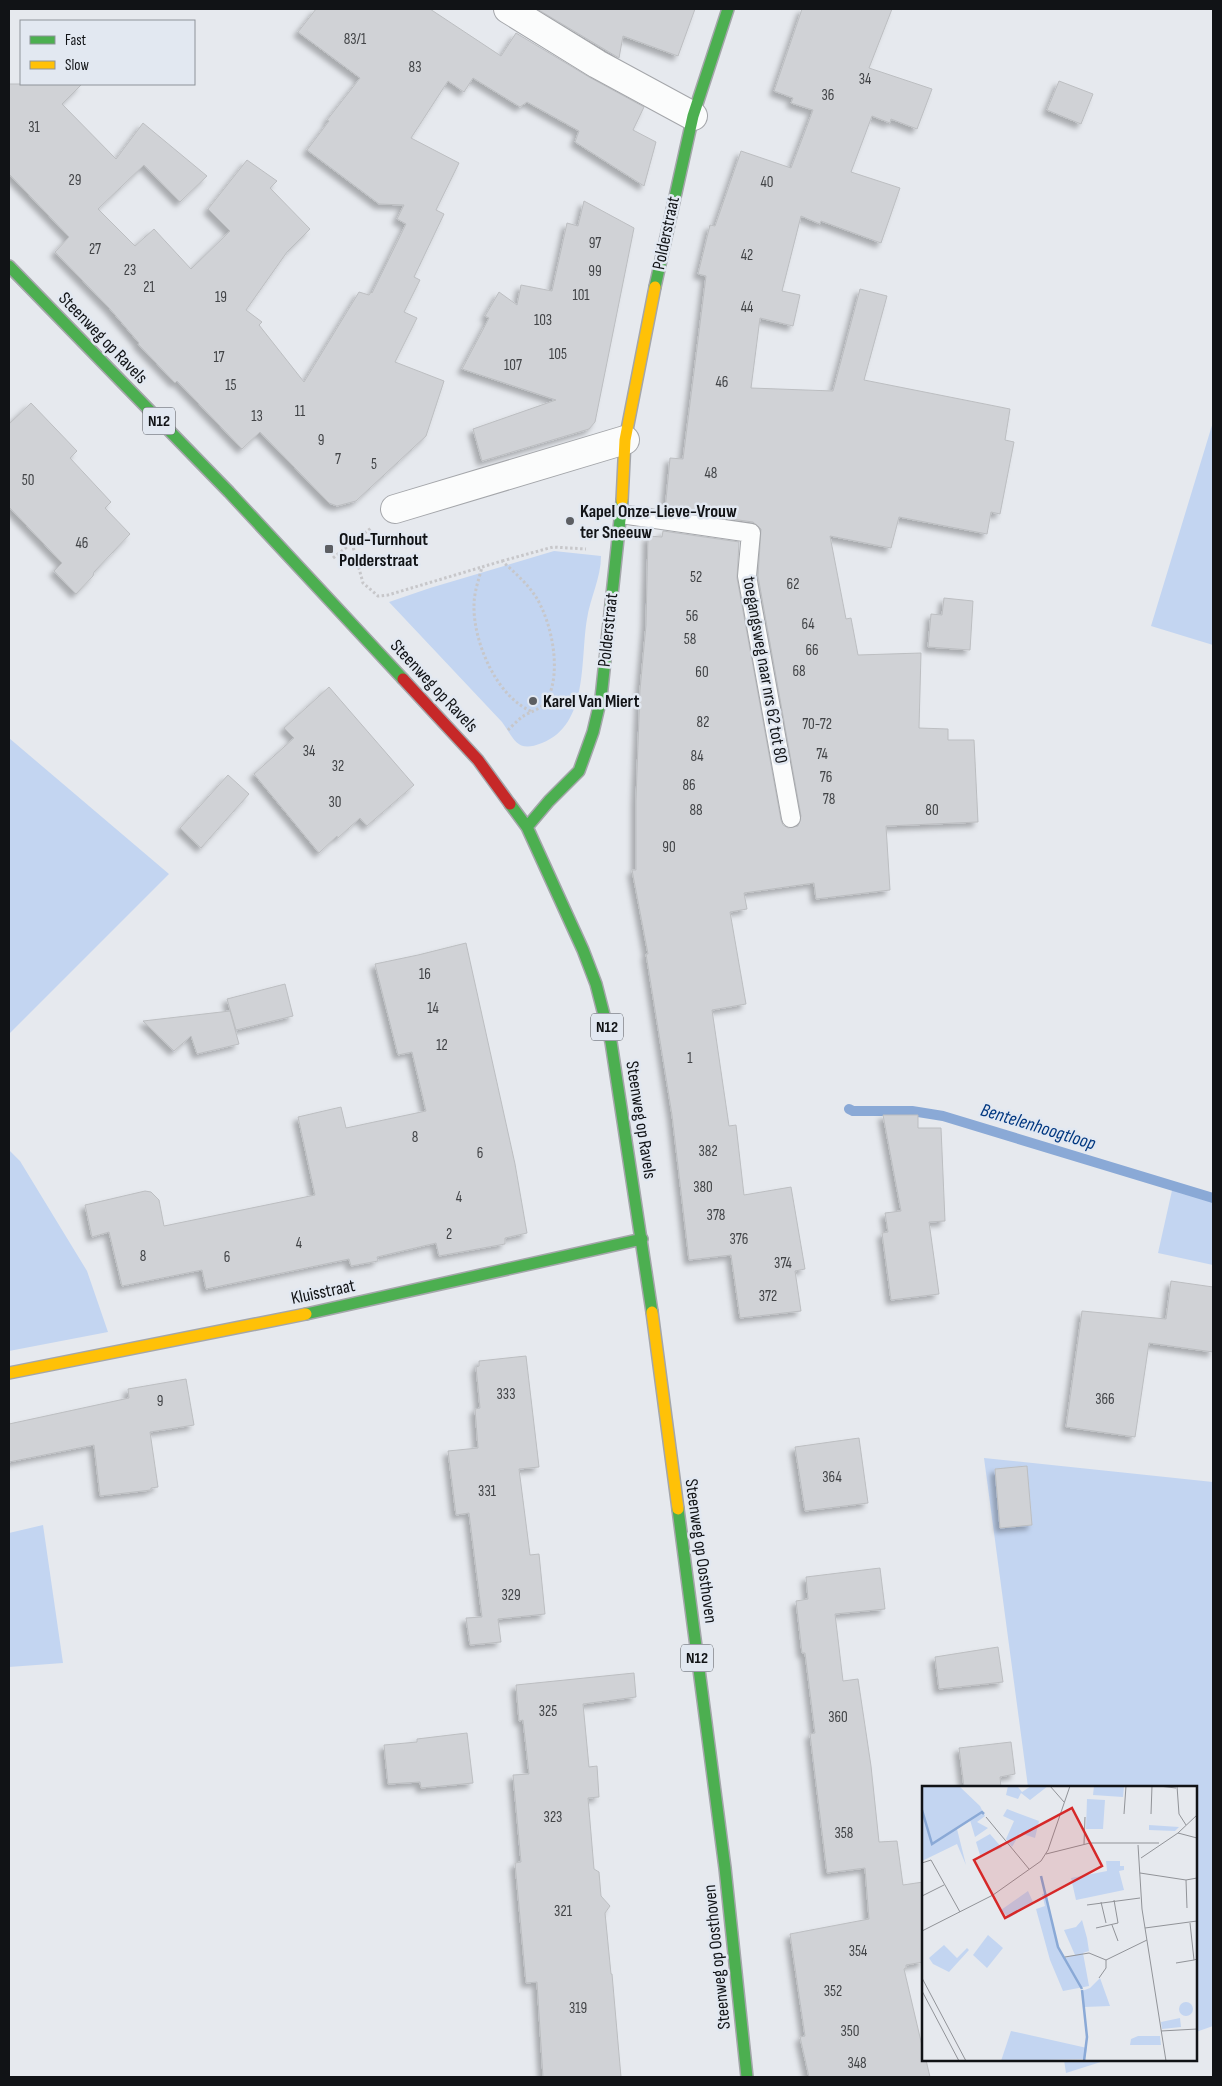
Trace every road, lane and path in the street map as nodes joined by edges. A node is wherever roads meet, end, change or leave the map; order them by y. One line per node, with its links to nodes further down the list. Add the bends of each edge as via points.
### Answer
1 (508, 9): 3 (street, via 597,64)
2 (728, 9): 3 (main road, Polderstraat)
3 (693, 116): 5 (main road, Polderstraat, via 664,239)
4 (9, 266): 12 (main road, Steenweg op Ravels / N12)
5 (625, 440): 6 (street); 7 (main road, Polderstraat)
6 (395, 509): 8 (path)
7 (621, 514): 15 (lane, toegangsweg naar nrs 62 tot 80, via 751,532 747,576); 16 (main road, Polderstraat, via 601,698 593,732 579,771)
8 (352, 543): 11 (path, via 363,583 378,596); 12 (path)
9 (595, 550): 10 (path, via 553,547)
10 (502, 561): 11 (path); 13 (path, via 536,598 552,637 555,658 552,683 547,701)
11 (482, 567): 13 (path, via 474,604 477,635 502,688 523,708)
12 (308, 578): 16 (main road, Steenweg op Ravels / N12, via 478,760)
13 (533, 712): 14 (path, via 523,716)
14 (508, 730)
15 (791, 818)
16 (527, 827): 17 (main road, Steenweg op Ravels / N12, via 596,984 611,1042)
17 (642, 1239): 18 (main road, Kluisstraat, via 340,1307); 19 (main road, Steenweg op Oosthoven / N12, via 725,1868)
18 (9, 1373)
19 (747, 2077)

